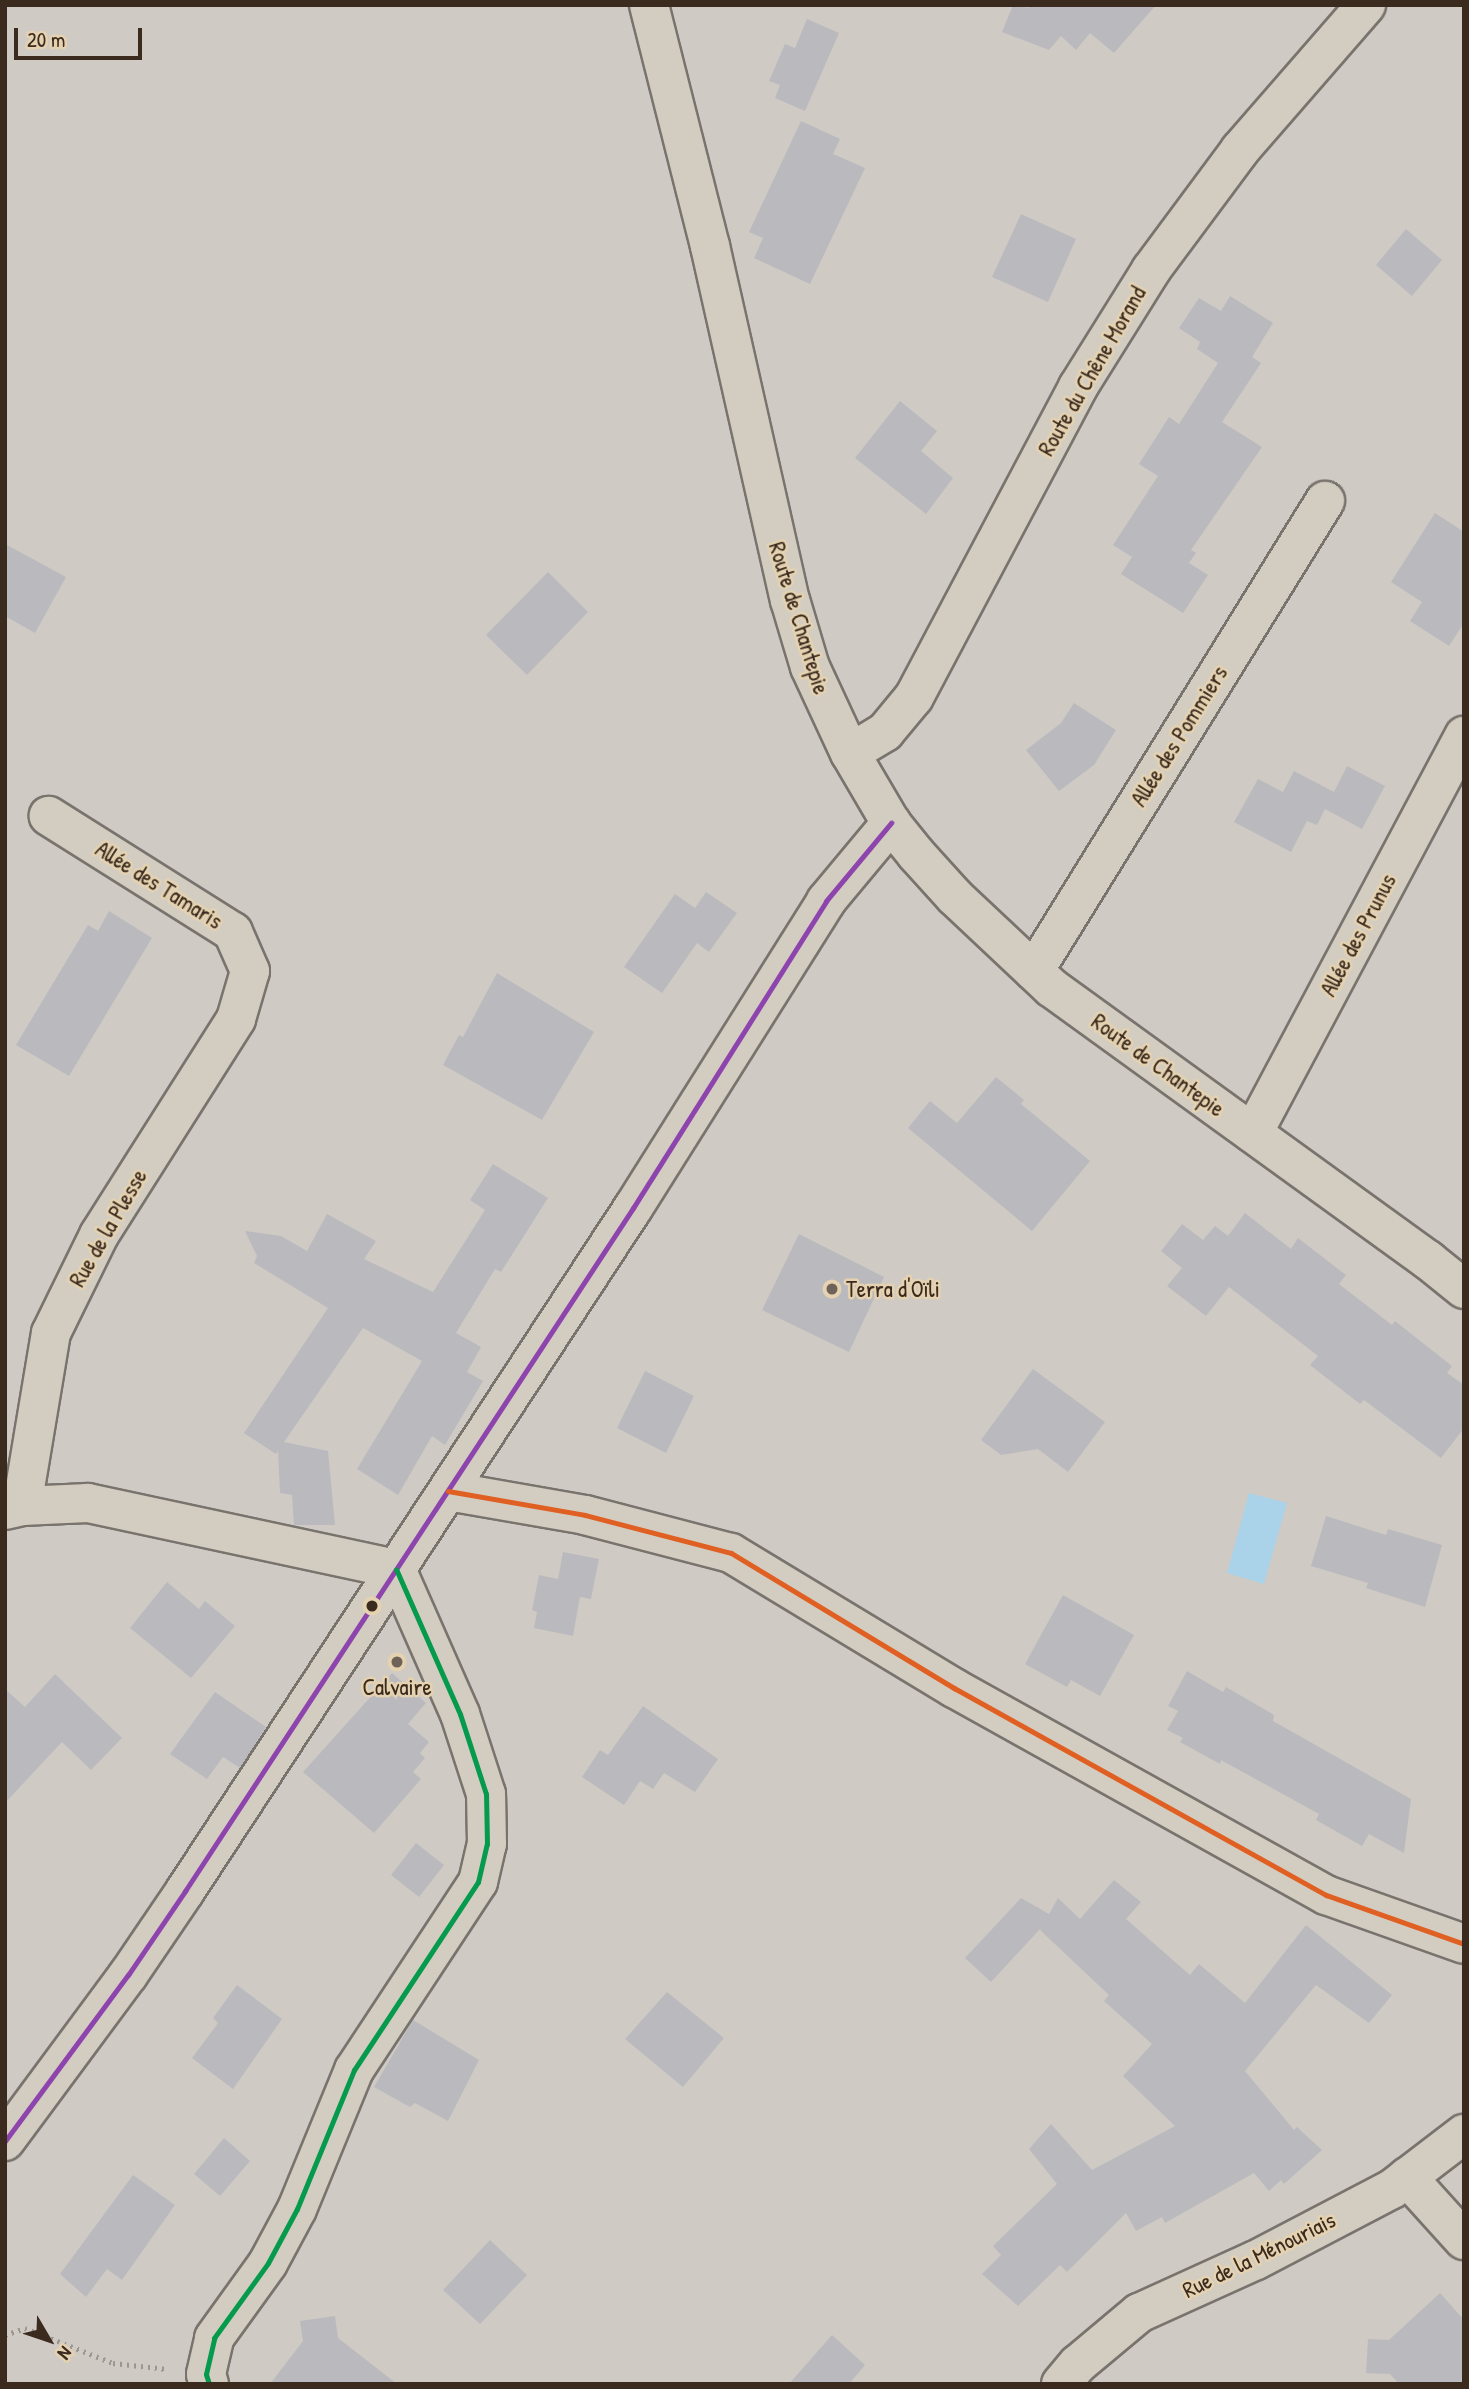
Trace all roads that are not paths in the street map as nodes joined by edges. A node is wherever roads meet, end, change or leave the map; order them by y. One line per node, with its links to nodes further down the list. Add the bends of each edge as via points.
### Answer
1 (649, 5): 5 (street, Route de Chantepie, via 710,246 790,600 810,667)
2 (1366, 5): 5 (street, Route du Chêne Morand, via 1240,150 1151,270 1078,387 914,697 885,732)
3 (1325, 501): 9 (street, Allée des Pommiers)
4 (1464, 736): 10 (street, Allée des Prunus)
5 (850, 753): 7 (street, Route de Chantepie)
6 (49, 816): 8 (street, Allée des Tamaris, via 233,932)
7 (891, 823): 9 (street, Route de Chantepie, via 955,897); 12 (street, via 818,912)
8 (250, 971): 13 (street, Rue de la Plesse, via 236,1018 99,1235 51,1333)
9 (1034, 971): 10 (street, Route de Chantepie, via 1098,1024)
10 (1253, 1133): 11 (street, Route de Chantepie)
11 (1464, 1290)
12 (449, 1491): 14 (street); 15 (street, via 585,1515 731,1553 954,1688 1326,1895)
13 (14, 1508): 14 (street, Rue de la Plesse, via 88,1503)
14 (396, 1569): 17 (street, via 128,1975); 20 (street, via 460,1714 486,1794 487,1844 478,1882 354,2070 297,2209 268,2263 214,2338)
15 (1464, 1944)
16 (1464, 2134): 18 (street, Rue de la Ménouriais)
17 (5, 2141)
18 (1407, 2177): 19 (street); 21 (street, Rue de la Ménouriais, via 1256,2260 1139,2313)
19 (1464, 2240)
20 (207, 2379)
21 (1061, 2384)

